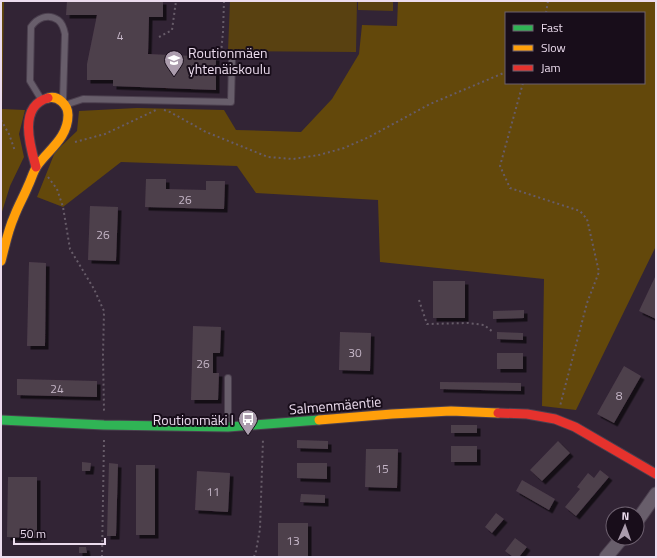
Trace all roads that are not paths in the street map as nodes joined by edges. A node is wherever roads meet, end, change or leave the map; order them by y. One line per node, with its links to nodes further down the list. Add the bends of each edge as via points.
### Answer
1 (232, 60): 3 (lane, via 231,102 83,100)
2 (41, 100): 3 (street, via 52,97); 3 (lane, via 30,81 30,27 38,19 52,17 59,20 65,34); 4 (street, via 33,109 28,125)
3 (64, 103): 4 (street, via 68,115 61,138)
4 (36, 167): 5 (street, via 13,218)
5 (1, 261)
6 (228, 378): 8 (lane)
7 (1, 420): 8 (street, Salmenmäentie)
8 (228, 427): 9 (street, Salmenmäentie, via 451,411 527,414 555,418 576,427)
9 (656, 474)
10 (656, 494): 11 (street)
11 (645, 510)
12 (615, 546): 13 (street)
13 (606, 557)

